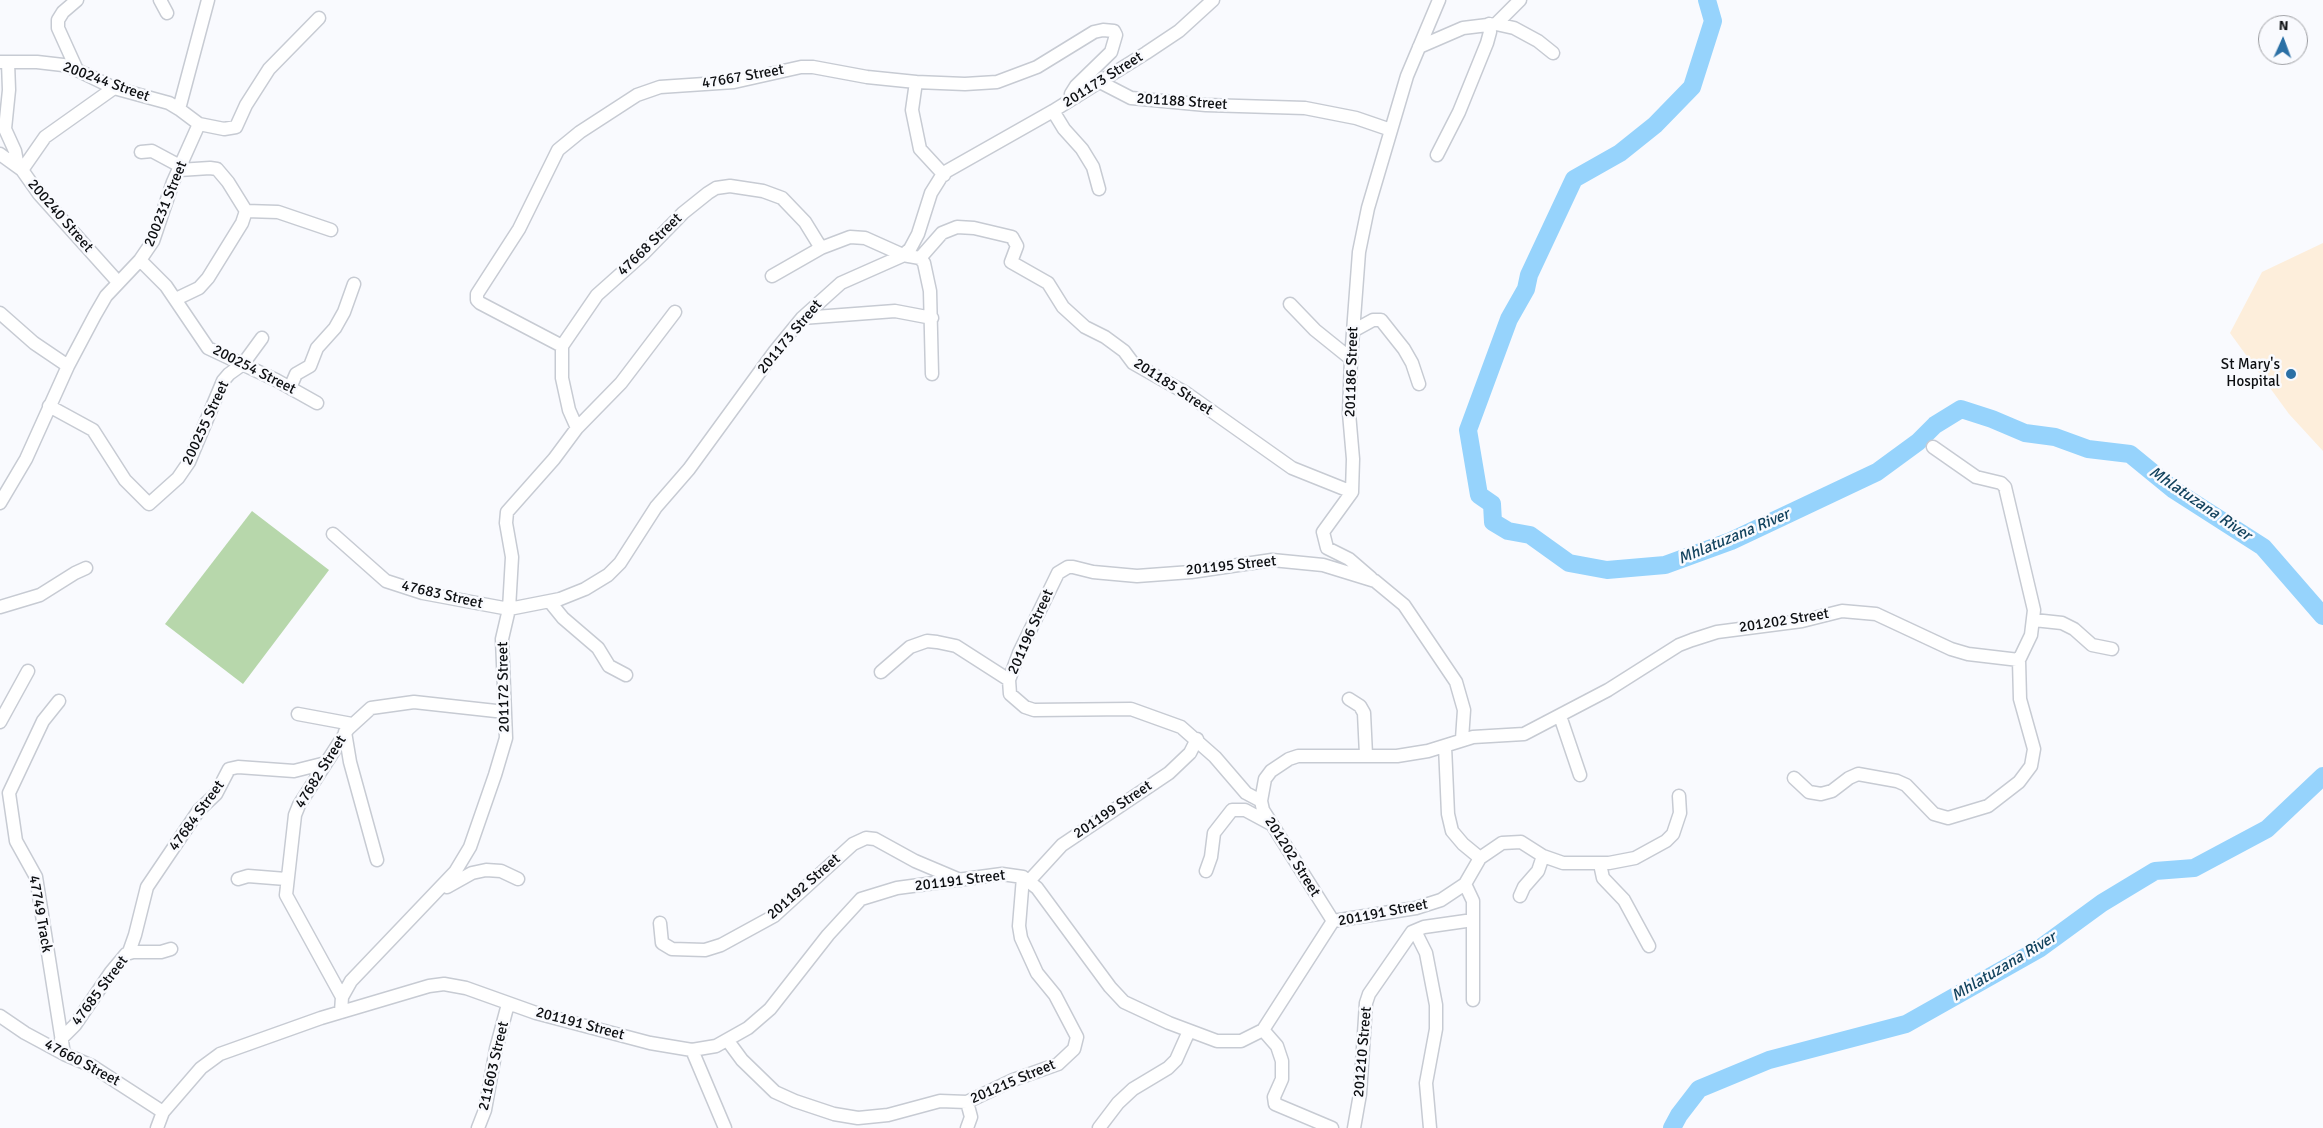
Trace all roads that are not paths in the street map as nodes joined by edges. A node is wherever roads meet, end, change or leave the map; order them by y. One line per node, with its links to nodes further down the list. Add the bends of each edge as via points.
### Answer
1 (77, 0): 13 (street, via 58,20 58,28)
2 (160, 0): 7 (street)
3 (208, 0): 18 (street)
4 (1213, 0): 15 (street, 201173 Street, via 1179,31)
5 (1439, 0): 10 (street, 201186 Street)
6 (1520, 0): 9 (street)
7 (167, 13)
8 (319, 18): 20 (street, via 269,69 246,104 238,124 230,129)
9 (1492, 24): 10 (street, via 1463,28); 11 (street, via 1514,28); 24 (street, via 1459,112)
10 (1419, 47): 21 (street, 201186 Street)
11 (1553, 53)
12 (4, 62): 13 (street, 200244 Street, via 36,62); 25 (street, via 9,90 5,128)
13 (77, 70): 16 (street, 200244 Street)
14 (916, 82): 17 (street, 47667 Street, via 997,82 1037,67 1094,32 1114,31 1116,35 1110,52 1070,94); 27 (street, via 912,110 920,149); 46 (street, 47667 Street, via 801,67 734,82 660,87 623,103 566,142 558,150 519,229 476,296 480,303)
15 (1100, 82): 17 (street, 201173 Street); 21 (street, 201188 Street, via 1131,98 1305,108 1337,113)
16 (114, 88): 18 (street, 200244 Street); 25 (street, via 45,137)
17 (1076, 97): 19 (street, 201173 Street)
18 (180, 109): 20 (street)
19 (1053, 111): 27 (street, 201173 Street); 28 (street, via 1093,167)
20 (199, 124): 26 (street, 200231 Street)
21 (1391, 130): 44 (street, 201186 Street, via 1372,190 1359,252)
22 (141, 152): 26 (street, via 152,151)
23 (0, 154): 25 (street, 200240 Street)
24 (1437, 154)
25 (20, 168): 36 (street, 200240 Street, via 39,194)
26 (180, 168): 29 (street, via 217,169); 34 (street, 200231 Street, via 153,240)
27 (944, 175): 32 (street, 201173 Street, via 931,193 915,242)
28 (1099, 189)
29 (246, 211): 30 (street, via 278,212); 38 (street, via 208,278 199,288)
30 (332, 230)
31 (821, 248): 32 (street, via 858,236); 35 (street); 46 (street, 47668 Street, via 805,222 782,198 763,191 730,186 716,188 683,213 597,295)
32 (903, 255): 33 (street); 42 (street, 201173 Street, via 841,283)
33 (920, 258): 43 (street, via 927,273); 57 (street, 201185 Street, via 942,234 957,227 1012,237 1017,246 1012,262 1048,283 1068,312 1085,327 1120,348 1133,363 1186,393 1292,468)
34 (140, 260): 36 (street, 200231 Street); 38 (street, 200254 Street)
35 (772, 276)
36 (118, 282): 49 (street, 200231 Street, via 106,296)
37 (354, 284): 52 (street, via 335,328 317,348 310,366 296,374)
38 (176, 299): 48 (street, 200254 Street, via 208,348)
39 (1290, 304): 47 (street, via 1315,330)
40 (675, 312): 55 (street, 201172 Street, via 621,382)
41 (0, 313): 49 (street, via 34,343)
42 (802, 318): 43 (street, via 895,311); 63 (street, 201173 Street, via 690,469 656,507 620,563 585,589)
43 (932, 318): 50 (street)
44 (1353, 331): 47 (street, 201186 Street); 51 (street, via 1373,320 1382,320 1404,349)
45 (262, 338): 48 (street, 200255 Street)
46 (562, 346): 55 (street, via 562,378)
47 (1351, 359): 57 (street, 201186 Street)
48 (243, 364): 52 (street, 200254 Street); 54 (street, 200255 Street, via 223,381 178,478 149,504 125,480 93,430)
49 (68, 366): 54 (street, 200231 Street)
50 (932, 374)
51 (1419, 384)
52 (290, 388): 53 (street, 200254 Street)
53 (318, 404)
54 (49, 406): 58 (street, 200231 Street, via 23,465)
55 (577, 428): 65 (street, 201172 Street, via 507,512 512,557)
56 (1932, 447): 66 (street, via 1976,477 2001,483 2004,487 2032,597)
57 (1352, 492): 62 (street, via 1325,527 1322,537 1327,548 1348,559)
58 (0, 503)
59 (333, 534): 65 (street, 47683 Street, via 386,581 415,592)
60 (86, 568): 64 (street, via 40,595)
61 (1053, 580): 62 (street, 201195 Street, via 1068,567 1137,576 1272,560 1323,564); 72 (street, 201196 Street)
62 (1375, 581): 81 (street, 201195 Street, via 1404,605 1456,682 1464,710)
63 (550, 602): 65 (street, 201173 Street); 71 (street, via 563,618 598,648 610,666)
64 (0, 608)
65 (509, 609): 75 (street, 201172 Street, via 502,638)
66 (2034, 620): 67 (street, via 2062,623 2092,644); 68 (street)
67 (2112, 649)
68 (2019, 660): 77 (street, 201202 Street, via 1968,654 1876,614 1842,612 1802,621 1717,632 1692,640); 86 (street, via 2020,699 2034,749 2031,766 1988,806 1944,818 1906,785 1891,780 1858,774 1832,791 1821,794 1809,792)
69 (28, 670): 78 (street)
70 (881, 672): 72 (street, via 910,647 927,641 956,646)
71 (626, 675)
72 (1009, 680): 80 (street, 201196 Street, via 1010,694 1034,710 1131,709 1181,727)
73 (1349, 699): 83 (street, via 1360,706 1364,714)
74 (59, 701): 117 (street, 47749 Track, via 43,721 9,793 13,834 36,877)
75 (505, 712): 79 (street, 47682 Street, via 402,702 371,708); 101 (street, 201172 Street, via 503,752 476,832 455,872)
76 (298, 714): 79 (street)
77 (1560, 716): 81 (street, 201202 Street, via 1524,734); 85 (street)
78 (0, 722)
79 (349, 728): 84 (street, 47682 Street); 92 (street, via 350,762)
80 (1197, 739): 88 (street, 201196 Street, via 1246,793); 98 (street, 201199 Street, via 1190,752 1169,773 1062,845)
81 (1462, 739): 82 (street, 201202 Street)
82 (1446, 746): 83 (street, 201202 Street, via 1397,756); 91 (street, via 1448,814 1452,832)
83 (1366, 755): 88 (street, 201202 Street, via 1298,756 1289,759 1265,779)
84 (326, 763): 95 (street, 47682 Street, via 295,815); 109 (street, 47684 Street, via 286,771 229,769 216,794 199,810 147,887)
85 (1580, 775)
86 (1794, 778)
87 (1679, 796): 93 (street, 201191 Street, via 1677,826 1666,841 1636,858)
88 (1260, 801): 89 (street, 201202 Street)
89 (1271, 824): 94 (street, via 1245,810 1232,810 1214,833); 104 (street, 201202 Street)
90 (1543, 856): 91 (street, 201191 Street, via 1528,845 1515,841 1502,843); 93 (street, 201191 Street, via 1563,863); 102 (street, via 1538,871)
91 (1480, 858): 100 (street, 201191 Street)
92 (377, 860)
93 (1600, 864): 107 (street, via 1603,878 1624,900)
94 (1206, 871)
95 (286, 878): 96 (street, via 248,876); 110 (street, 47682 Street, via 287,898)
96 (238, 879)
97 (518, 879): 101 (street, via 501,871 486,870 472,873)
98 (1026, 879): 99 (street, 201191 Street, via 1002,874); 116 (street, via 1037,888 1118,996 1133,1008); 121 (street, 201215 Street, via 1020,917 1021,938 1037,973 1055,995 1076,1032 1077,1044 1058,1064 1013,1080)
99 (961, 880): 105 (street, 201192 Street, via 915,861 875,838 866,838 852,844 774,916 721,945 705,950 672,949 662,943); 118 (street, 201191 Street, via 897,888 861,899 770,1009)
100 (1465, 884): 103 (street, via 1473,901); 104 (street, 201191 Street, via 1450,896 1427,905)
101 (438, 892): 110 (street, 201172 Street, via 351,981)
102 (1520, 896)
103 (1473, 920): 106 (street); 111 (street)
104 (1333, 921): 115 (street, 201191 Street)
105 (660, 923)
106 (1415, 931): 129 (street, 201210 Street, via 1404,942 1367,999 1360,1094); 130 (street, via 1426,953 1436,1005 1436,1029 1426,1084)
107 (1649, 946)
108 (171, 948): 109 (street, 47685 Street, via 152,953)
109 (129, 952): 117 (street, 47685 Street)
110 (342, 997): 113 (street, 201172 Street)
111 (1473, 1000)
112 (508, 1004): 113 (street, 201191 Street, via 466,988 444,984 414,989); 119 (street, 201191 Street, via 650,1043); 124 (street, 211603 Street, via 485,1110)
113 (341, 1012): 122 (street, 201191 Street, via 220,1054 201,1068)
114 (0, 1016): 120 (street, 47660 Street)
115 (1263, 1030): 116 (street, via 1249,1038 1231,1042 1217,1041); 128 (street, via 1277,1046 1282,1061 1282,1079 1274,1097 1276,1104)
116 (1189, 1031): 127 (street, via 1176,1060 1123,1098)
117 (61, 1039): 120 (street, 47749 Track)
118 (728, 1040): 119 (street, 201191 Street, via 705,1049); 121 (street, 201215 Street, via 768,1088 822,1109 858,1118 888,1115 940,1102)
119 (692, 1050): 125 (street)
120 (64, 1054): 122 (street, 47660 Street, via 92,1066)
121 (967, 1102): 126 (street, via 971,1117)
122 (163, 1112): 123 (street, 201191 Street)
123 (157, 1128)
124 (478, 1128)
125 (725, 1128)
126 (967, 1128)
127 (1099, 1128)
128 (1332, 1128)
129 (1354, 1128)
130 (1430, 1128)

